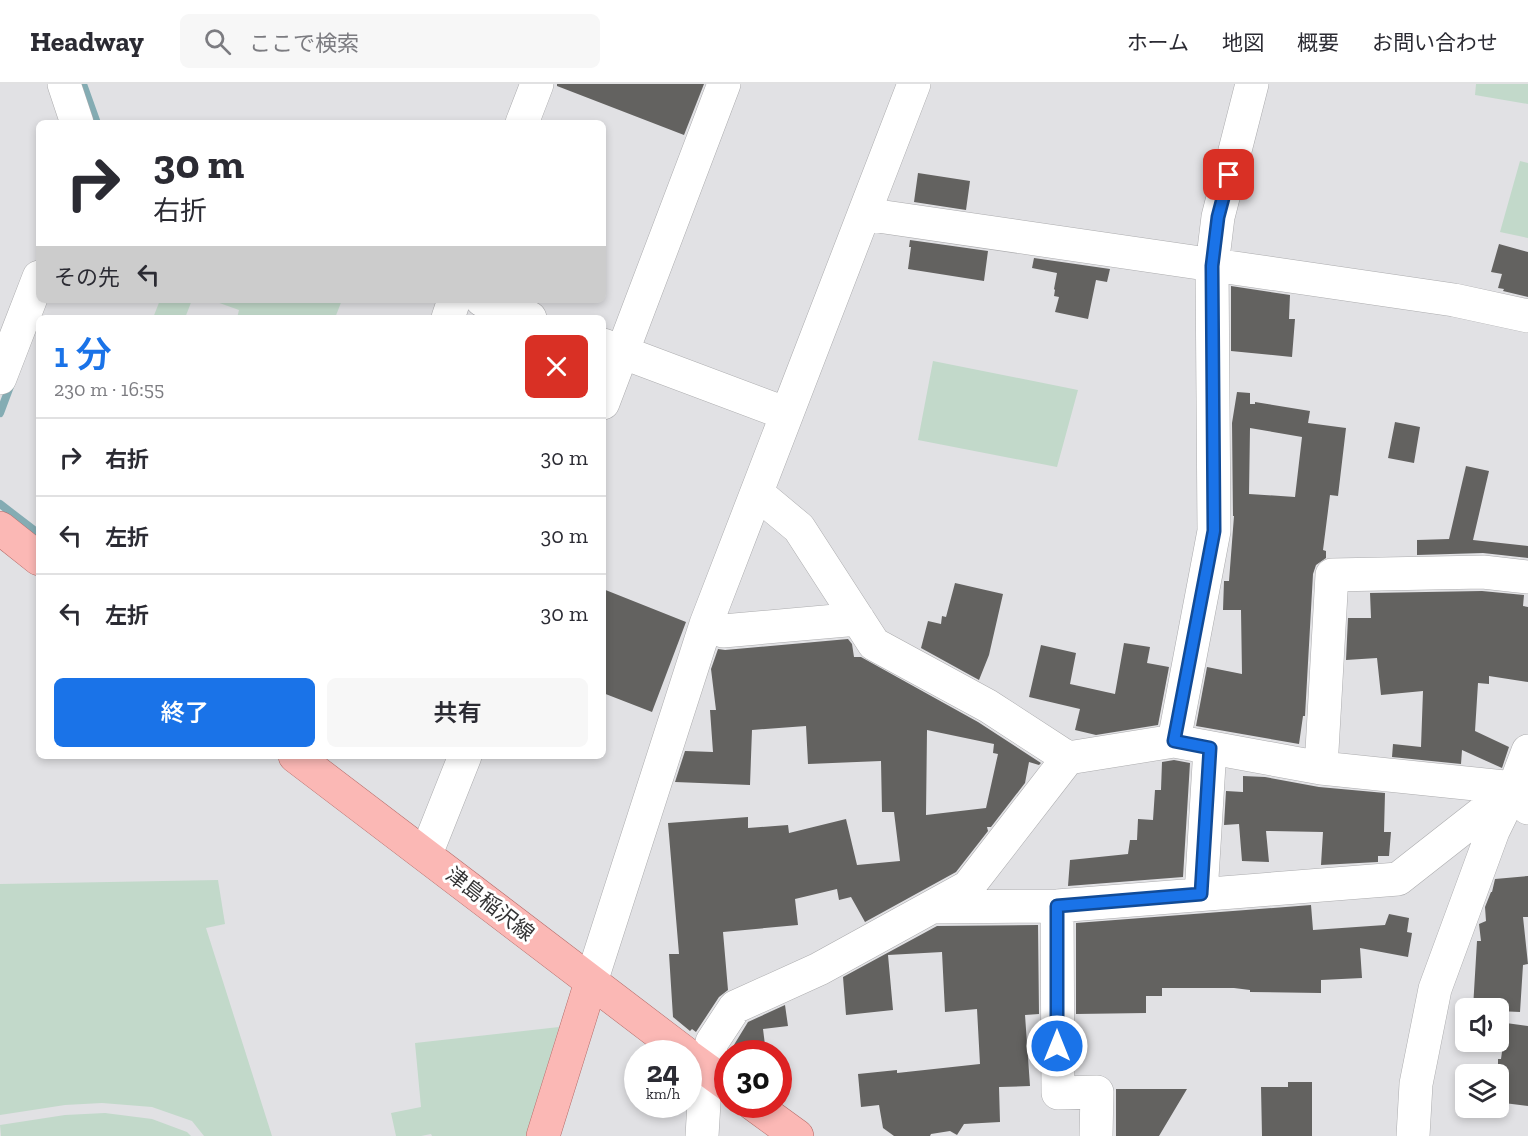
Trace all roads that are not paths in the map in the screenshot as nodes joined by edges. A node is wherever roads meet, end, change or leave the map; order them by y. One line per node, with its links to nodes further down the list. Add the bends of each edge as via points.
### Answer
1 (64, 84): 6 (street)
2 (537, 84): 7 (street)
3 (724, 84): 15 (street)
4 (914, 84): 8 (street)
5 (1252, 84): 9 (street, via 1218,217)
6 (76, 120)
7 (523, 120)
8 (864, 214): 9 (street); 18 (street)
9 (1212, 266): 13 (street, via 1454,300); 25 (street, via 1214,531)
10 (36, 294): 14 (street)
11 (490, 303): 12 (street)
12 (522, 315)
13 (1528, 316)
14 (29, 334): 16 (street)
15 (613, 349): 17 (street); 18 (street)
16 (0, 378)
17 (606, 388)
18 (787, 414): 19 (street)
19 (757, 493): 23 (street, via 799,528); 24 (street)
20 (0, 528): 21 (main road)
21 (36, 557)
22 (1528, 576): 31 (street, via 1483,572 1332,575)
23 (858, 619): 24 (street, via 723,630); 28 (street, via 874,644 988,706)
24 (706, 624): 37 (street)
25 (1174, 741): 26 (street); 28 (street)
26 (1210, 748): 31 (street); 34 (street)
27 (1528, 751): 32 (street)
28 (1068, 758): 36 (street, via 968,886)
29 (299, 759): 33 (main road, 津島稲沢線)
30 (464, 759): 33 (street)
31 (1321, 768): 32 (street)
32 (1523, 793): 34 (street, via 1398,879); 46 (street, via 1493,831 1435,989 1416,1084)
33 (426, 854): 37 (main road, 津島稲沢線)
34 (1201, 894): 35 (street)
35 (1057, 906): 36 (street); 45 (street, via 1058,1093 1097,1092)
36 (932, 907): 39 (street, via 819,969 735,1007)
37 (591, 982): 38 (main road, 津島稲沢線); 42 (main road)
38 (668, 1040)
39 (702, 1066)
40 (702, 1118): 43 (street)
41 (772, 1118): 44 (main road)
42 (543, 1136)
43 (702, 1136)
44 (797, 1136)
45 (1096, 1136)
46 (1413, 1136)

